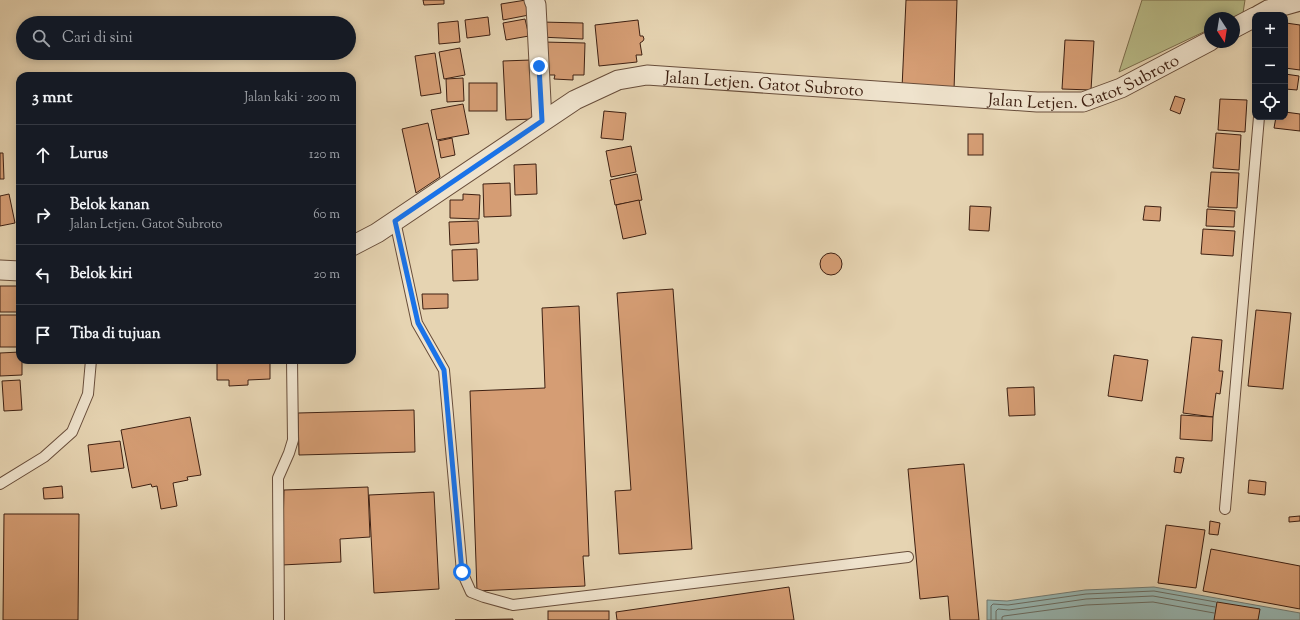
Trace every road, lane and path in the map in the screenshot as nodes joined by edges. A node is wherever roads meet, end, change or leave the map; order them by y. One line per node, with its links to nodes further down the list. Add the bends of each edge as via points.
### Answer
1 (534, 0): 8 (street)
2 (1300, 1): 3 (street)
3 (1268, 12)
4 (1252, 19): 5 (street)
5 (1240, 25)
6 (1204, 44): 8 (street, Jalan Letjen. Gatot Subroto, via 1121,88 1083,102 1037,102 647,75 618,80 575,100)
7 (1259, 120): 16 (lane)
8 (542, 121): 9 (street, Jalan Letjen. Gatot Subroto)
9 (395, 221): 10 (street, Jalan Letjen. Gatot Subroto); 17 (lane, via 418,323 444,370 462,572 471,592 513,605)
10 (356, 244)
11 (0, 270): 12 (street)
12 (16, 271)
13 (91, 364): 15 (lane, via 88,394 72,432 44,456)
14 (292, 364): 18 (lane, via 293,440 278,478)
15 (0, 484)
16 (1225, 509)
17 (908, 557)
18 (279, 620)

